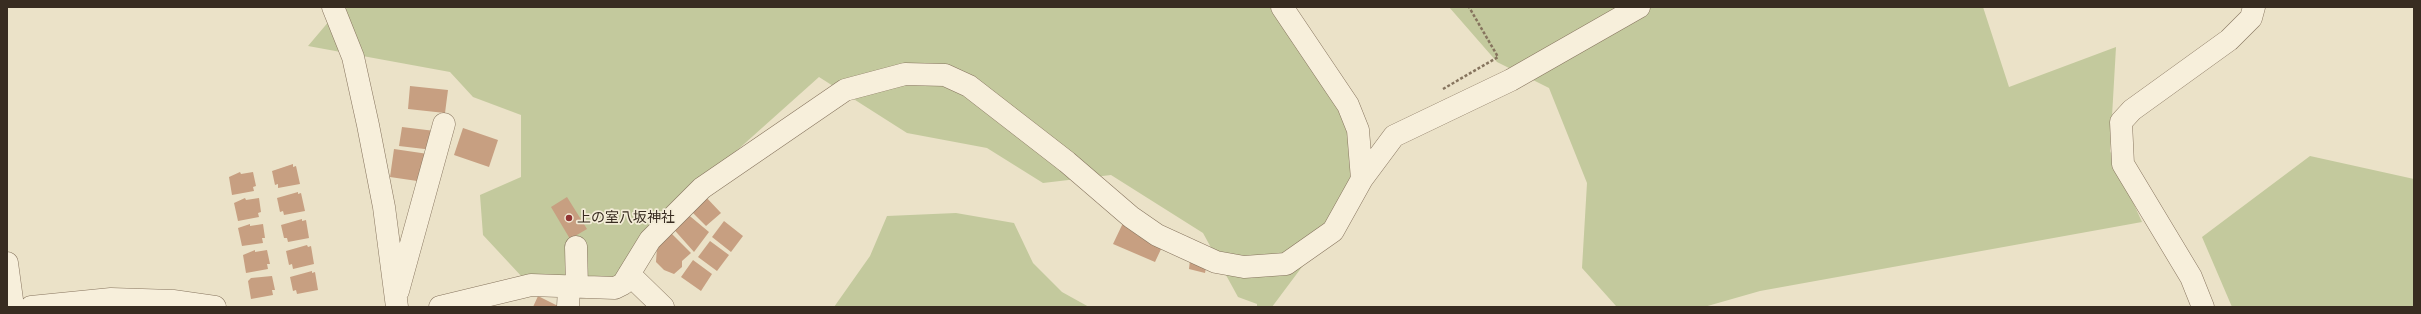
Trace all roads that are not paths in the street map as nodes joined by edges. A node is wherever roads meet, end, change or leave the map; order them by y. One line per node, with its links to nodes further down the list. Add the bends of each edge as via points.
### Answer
1 (334, 7): 11 (street, via 353,57 368,125 384,207)
2 (1282, 7): 6 (street, via 1348,106 1358,130)
3 (1639, 7): 6 (street, via 1511,80 1394,136)
4 (2254, 7): 17 (street, via 2250,18 2229,40 2132,110 2121,122 2123,164 2191,277)
5 (444, 124): 11 (street)
6 (1362, 179): 9 (street, via 1333,231 1286,264 1244,267 1216,262 1157,235 1131,217 1067,162 969,86 945,75 905,74 845,90 702,188 650,240)
7 (576, 247): 10 (street)
8 (7, 263): 12 (street)
9 (629, 274): 10 (street, via 623,284 615,288); 16 (street)
10 (571, 294): 15 (street, via 531,285)
11 (396, 304)
12 (12, 307)
13 (31, 307): 14 (street, via 111,299 173,301)
14 (215, 307)
15 (440, 307)
16 (663, 307)
17 (2203, 307)

